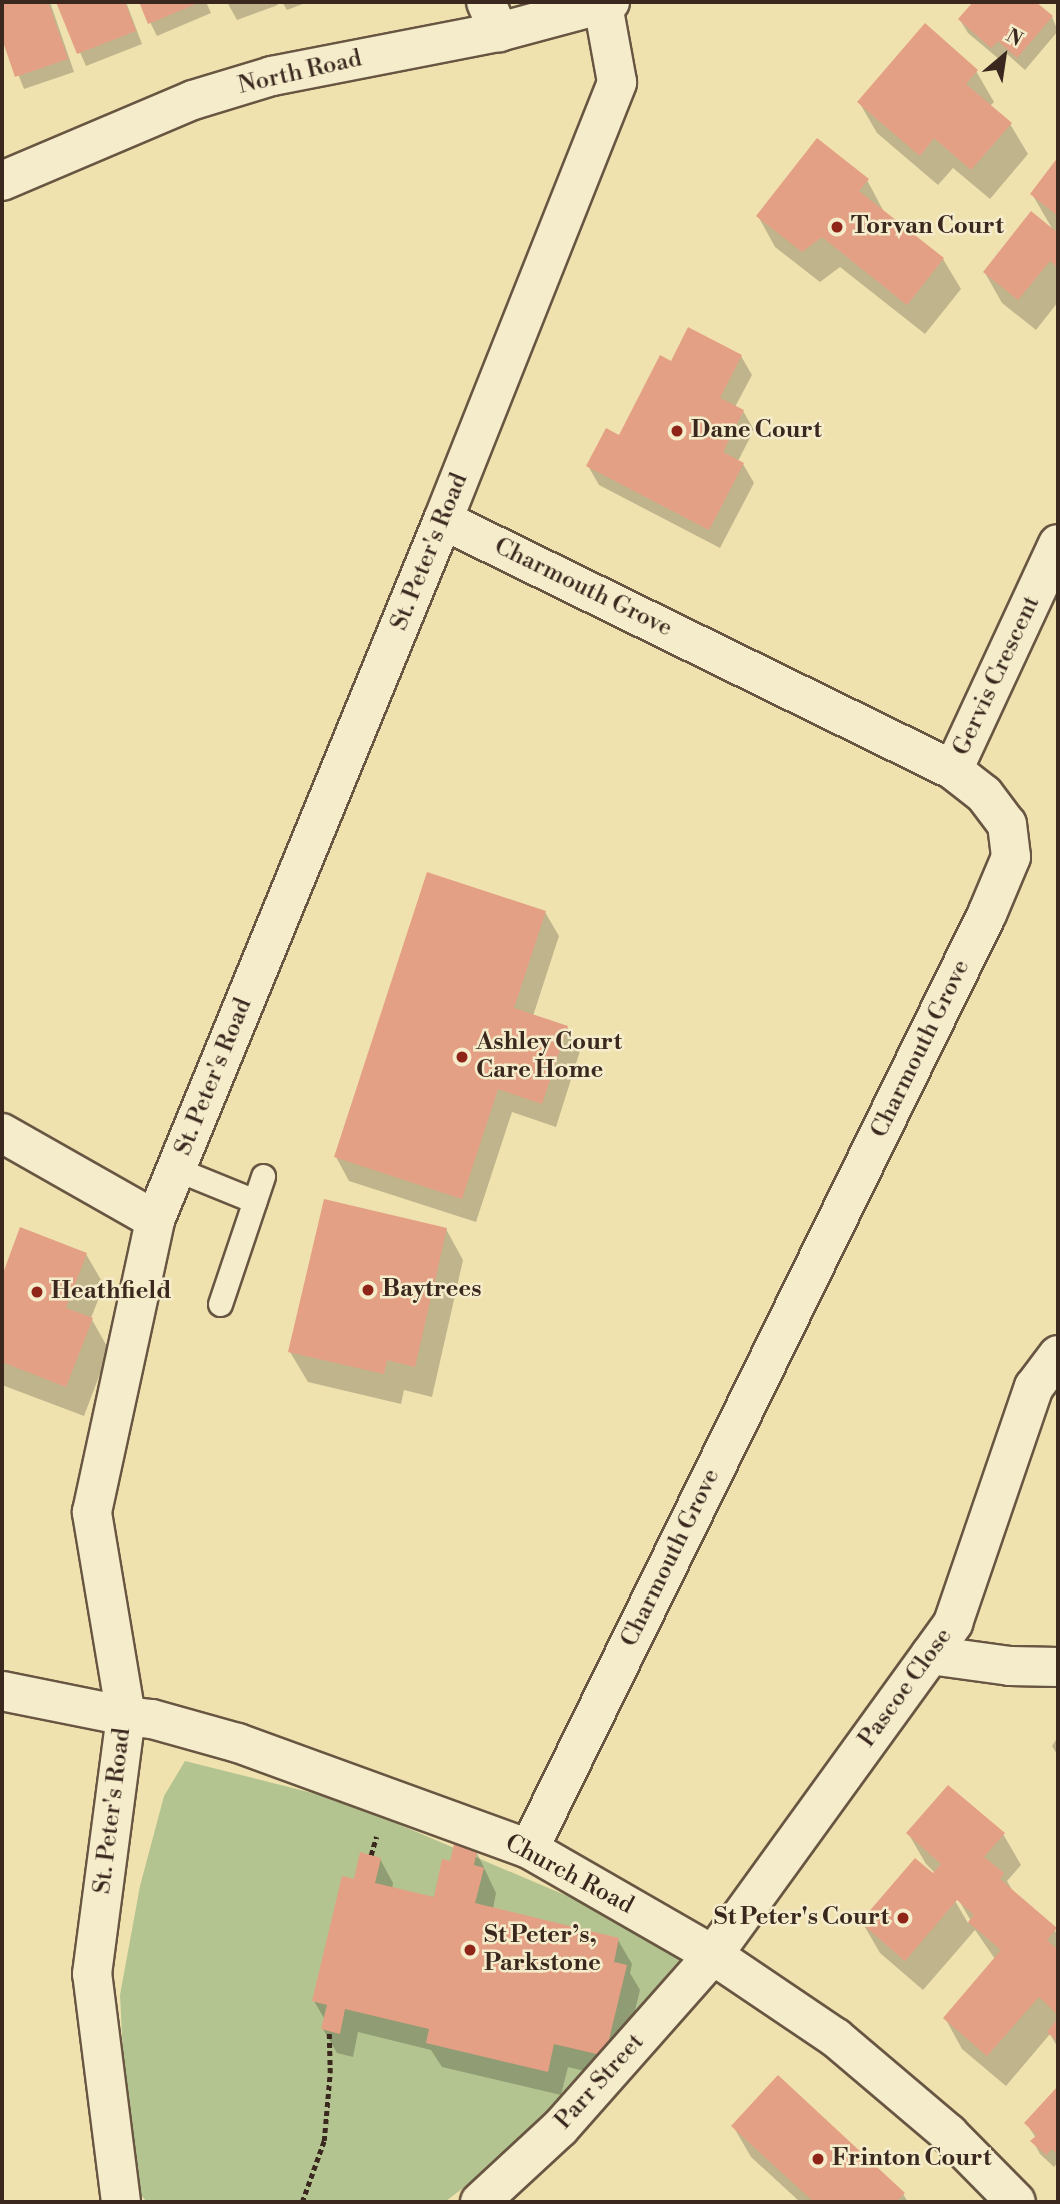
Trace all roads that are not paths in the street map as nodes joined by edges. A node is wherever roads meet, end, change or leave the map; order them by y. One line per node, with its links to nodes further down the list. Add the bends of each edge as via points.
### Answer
1 (606, 3): 2 (street, North Road); 4 (street, St. Peter's Road, via 617,82)
2 (492, 17): 3 (street, North Road, via 193,100)
3 (2, 181)
4 (443, 520): 6 (street, Charmouth Grove); 8 (street, St. Peter's Road)
5 (1058, 544): 6 (street, Gervis Crescent)
6 (953, 770): 18 (street, Charmouth Grove, via 985,794 1007,824 1011,857)
7 (2, 1133): 11 (street)
8 (176, 1169): 10 (lane); 11 (street, St. Peter's Road)
9 (263, 1176): 10 (lane)
10 (255, 1201): 12 (lane)
11 (155, 1220): 17 (street, St. Peter's Road, via 92,1511)
12 (220, 1304)
13 (1058, 1355): 14 (street, Pascoe Close, via 1034,1387 953,1623)
14 (930, 1655): 15 (street); 19 (street, Pascoe Close)
15 (1058, 1667)
16 (2, 1691): 17 (street, Church Road)
17 (126, 1716): 18 (street, Church Road, via 152,1718 238,1743); 20 (street, St. Peter's Road, via 92,1974)
18 (529, 1849): 19 (street, Church Road)
19 (713, 1955): 21 (street, Parr Street, via 560,2128); 22 (street, Church Road, via 836,2038 949,2134)
20 (121, 2202)
21 (480, 2202)
22 (1016, 2202)

